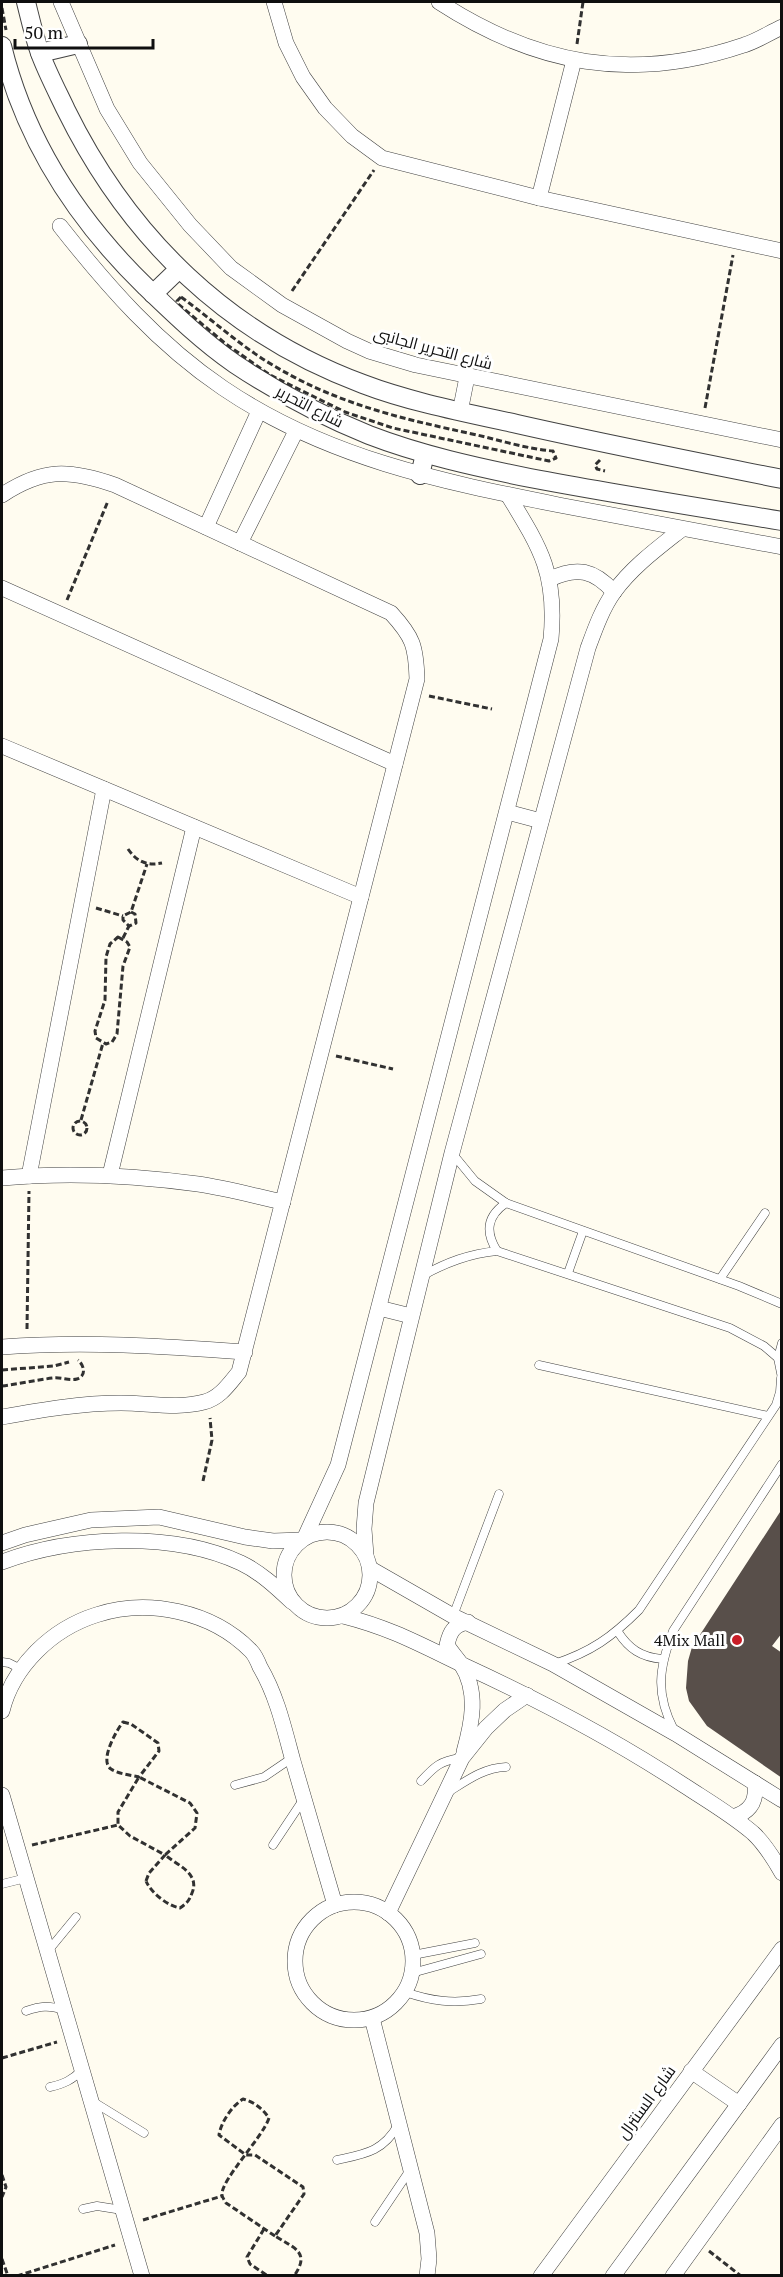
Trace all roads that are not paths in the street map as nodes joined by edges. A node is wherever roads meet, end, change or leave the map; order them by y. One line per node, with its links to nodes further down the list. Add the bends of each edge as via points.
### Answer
1 (26, 2): 8 (street)
2 (61, 2): 6 (street, شارع التحرير الجانبى)
3 (274, 2): 10 (street, via 286,43 303,77 325,108 382,159)
4 (438, 2): 9 (street, via 522,46)
5 (782, 27): 9 (street, via 746,44 690,60 632,66)
6 (78, 44): 8 (street); 15 (street, شارع التحرير الجانبى, via 107,109 140,164 231,268 282,305 369,351)
7 (2, 46): 14 (street, شارع التحرير, via 22,110 64,190 90,228)
8 (40, 53): 13 (street, via 100,173 145,233)
9 (574, 60): 10 (street)
10 (539, 198): 12 (street)
11 (60, 226): 16 (street, via 156,336 206,376)
12 (782, 251)
13 (179, 269): 14 (street); 17 (street, via 215,301 303,358 364,385)
14 (153, 294): 20 (street, شارع التحرير, via 233,362 277,390 370,435)
15 (467, 377): 17 (street); 19 (street, شارع التحرير الجانبى)
16 (260, 411): 18 (street); 26 (street)
17 (460, 412): 22 (street)
18 (296, 431): 21 (street, via 357,456); 28 (street)
19 (782, 440)
20 (425, 454): 21 (street); 25 (street, شارع التحرير, via 577,487)
21 (420, 475): 24 (street)
22 (782, 479)
23 (2, 495): 26 (street, via 28,479 57,473 87,475)
24 (508, 495): 27 (street); 30 (street, via 536,540)
25 (782, 521)
26 (206, 527): 28 (street)
27 (682, 529): 29 (street); 32 (street, via 642,561)
28 (240, 543): 34 (street, via 391,613 408,632 416,655 415,693)
29 (782, 547)
30 (550, 579): 32 (street, via 578,571 604,581); 36 (street, via 554,609 551,639)
31 (2, 588): 34 (street)
32 (614, 592): 37 (street, via 588,648)
33 (2, 746): 35 (street)
34 (395, 764): 39 (street)
35 (104, 789): 38 (street); 42 (street)
36 (507, 812): 37 (street); 53 (street)
37 (541, 821): 40 (street)
38 (194, 827): 39 (street); 41 (street)
39 (361, 897): 44 (street)
40 (452, 1153): 45 (lane, via 476,1181); 50 (street)
41 (110, 1175): 42 (street); 44 (street, via 200,1184)
42 (29, 1176): 43 (street)
43 (2, 1178)
44 (283, 1202): 57 (street)
45 (506, 1203): 47 (lane); 48 (lane, via 491,1218 490,1241)
46 (765, 1213): 51 (lane)
47 (583, 1231): 49 (lane); 51 (lane)
48 (497, 1251): 49 (lane); 50 (lane, via 457,1258)
49 (568, 1273): 58 (lane, via 730,1328)
50 (421, 1276): 54 (street)
51 (720, 1280): 52 (lane)
52 (782, 1304)
53 (379, 1308): 54 (street); 65 (street, via 338,1466)
54 (411, 1316): 68 (street, via 366,1503)
55 (782, 1343): 58 (lane)
56 (2, 1347): 57 (street, via 100,1344)
57 (245, 1352): 62 (street, via 239,1372 225,1390 207,1401 185,1406 120,1403 55,1407)
58 (778, 1358): 60 (lane)
59 (538, 1365): 61 (lane)
60 (781, 1378): 61 (lane, via 778,1398)
61 (768, 1416): 73 (lane, via 639,1610)
62 (2, 1417)
63 (782, 1464): 74 (lane, via 673,1631)
64 (499, 1494): 71 (lane)
65 (303, 1538): 66 (street, via 273,1541 245,1537 159,1517 91,1520); 68 (street, via 318,1532 346,1536 358,1544); 69 (street, via 285,1562 283,1576)
66 (2, 1543)
67 (2, 1562): 69 (street, via 98,1541 163,1542 213,1552 242,1563 269,1580)
68 (368, 1562): 70 (street, via 369,1588 359,1605); 71 (street)
69 (292, 1602): 70 (street, via 306,1614 324,1619)
70 (343, 1616): 76 (street, via 390,1629)
71 (453, 1616): 72 (street)
72 (468, 1622): 76 (street, via 457,1624 449,1633 447,1645); 77 (street)
73 (618, 1632): 74 (lane, via 636,1652); 77 (lane, via 576,1657)
74 (662, 1659): 81 (lane, via 664,1711)
75 (2, 1662): 78 (lane)
76 (461, 1664): 79 (street); 83 (street, via 471,1684 473,1703)
77 (553, 1664): 81 (street)
78 (21, 1670): 80 (street); 82 (street, via 46,1641 78,1620 105,1611 152,1606 190,1614 224,1631 252,1652 272,1689)
79 (527, 1695): 83 (street, via 486,1728); 92 (street, via 656,1767)
80 (2, 1711)
81 (676, 1734): 86 (street)
82 (292, 1758): 87 (lane, via 264,1777); 89 (street)
83 (462, 1758): 85 (lane, via 438,1764); 88 (street)
84 (506, 1767): 88 (lane, via 481,1771)
85 (421, 1781)
86 (755, 1784): 91 (street); 92 (street, via 753,1806)
87 (235, 1785)
88 (443, 1795): 98 (street)
89 (304, 1798): 93 (lane); 97 (street)
90 (2, 1799): 95 (street)
91 (782, 1800)
92 (733, 1817): 94 (street, via 754,1834)
93 (273, 1845)
94 (782, 1873)
95 (26, 1878): 96 (lane); 102 (street)
96 (2, 1884)
97 (335, 1905): 98 (street, via 362,1902); 110 (street, via 318,1913 305,1926 294,1961 297,1979 318,2009 344,2019)
98 (388, 1913): 104 (street, via 409,1939)
99 (76, 1917): 102 (lane)
100 (475, 1943): 104 (lane)
101 (782, 1950): 113 (street, شارع السنترال)
102 (47, 1952): 108 (street)
103 (481, 1954): 105 (lane)
104 (413, 1955): 105 (street)
105 (412, 1973): 106 (street)
106 (405, 1992): 107 (lane, via 442,2002); 110 (street, via 391,2008)
107 (481, 1999)
108 (64, 2010): 109 (lane, via 38,2006); 112 (street)
109 (26, 2012)
110 (372, 2018): 117 (street)
111 (782, 2045): 116 (street)
112 (81, 2070): 114 (lane, via 73,2079); 115 (street)
113 (691, 2071): 116 (street); 127 (street, شارع السنترال)
114 (50, 2086)
115 (90, 2100): 119 (lane); 123 (street)
116 (740, 2104): 128 (street)
117 (398, 2124): 120 (lane, via 380,2147); 121 (street)
118 (782, 2125): 129 (street)
119 (144, 2133)
120 (337, 2160)
121 (410, 2170): 124 (lane); 126 (street, via 427,2233)
122 (83, 2209): 123 (lane, via 96,2206)
123 (125, 2217): 125 (street)
124 (375, 2222)
125 (141, 2275)
126 (427, 2276)
127 (541, 2276)
128 (613, 2276)
129 (673, 2276)

